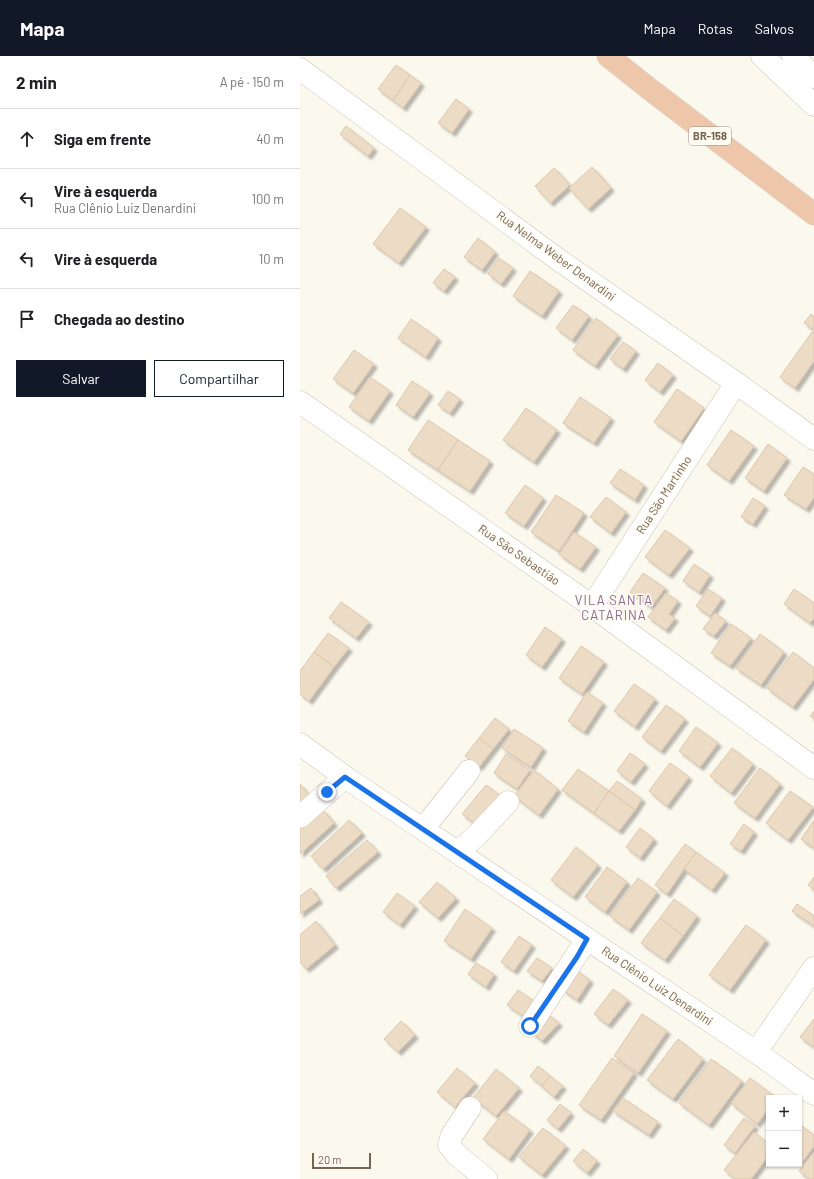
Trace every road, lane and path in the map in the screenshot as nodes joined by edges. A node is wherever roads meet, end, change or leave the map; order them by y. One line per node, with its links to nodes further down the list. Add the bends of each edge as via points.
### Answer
1 (608, 56): 7 (highway, BR-158)
2 (762, 56): 6 (street)
3 (793, 56): 5 (street)
4 (300, 69): 8 (street, Rua Nelma Weber Denardini, via 556,258)
5 (814, 77)
6 (814, 105)
7 (814, 214)
8 (736, 383): 10 (street, Rua Nelma Weber Denardini); 11 (street, Rua São Martinho)
9 (300, 402): 11 (street, Rua São Sebastião)
10 (814, 439)
11 (592, 606): 13 (street, Rua São Sebastião)
12 (300, 744): 15 (street, Rua Clênio Luiz Denardini)
13 (814, 768)
14 (469, 771): 18 (street)
15 (345, 777): 17 (street); 18 (street, Rua Clênio Luiz Denardini)
16 (508, 802): 19 (street)
17 (300, 817)
18 (423, 829): 19 (street, Rua Clênio Luiz Denardini)
19 (458, 852): 20 (street, Rua Clênio Luiz Denardini)
20 (587, 939): 22 (street); 23 (street, Rua Clênio Luiz Denardini)
21 (814, 968): 23 (street)
22 (530, 1026)
23 (756, 1052): 24 (street, Rua Clênio Luiz Denardini)
24 (814, 1094)
25 (470, 1108): 26 (street, via 452,1135 449,1145)
26 (486, 1179)

